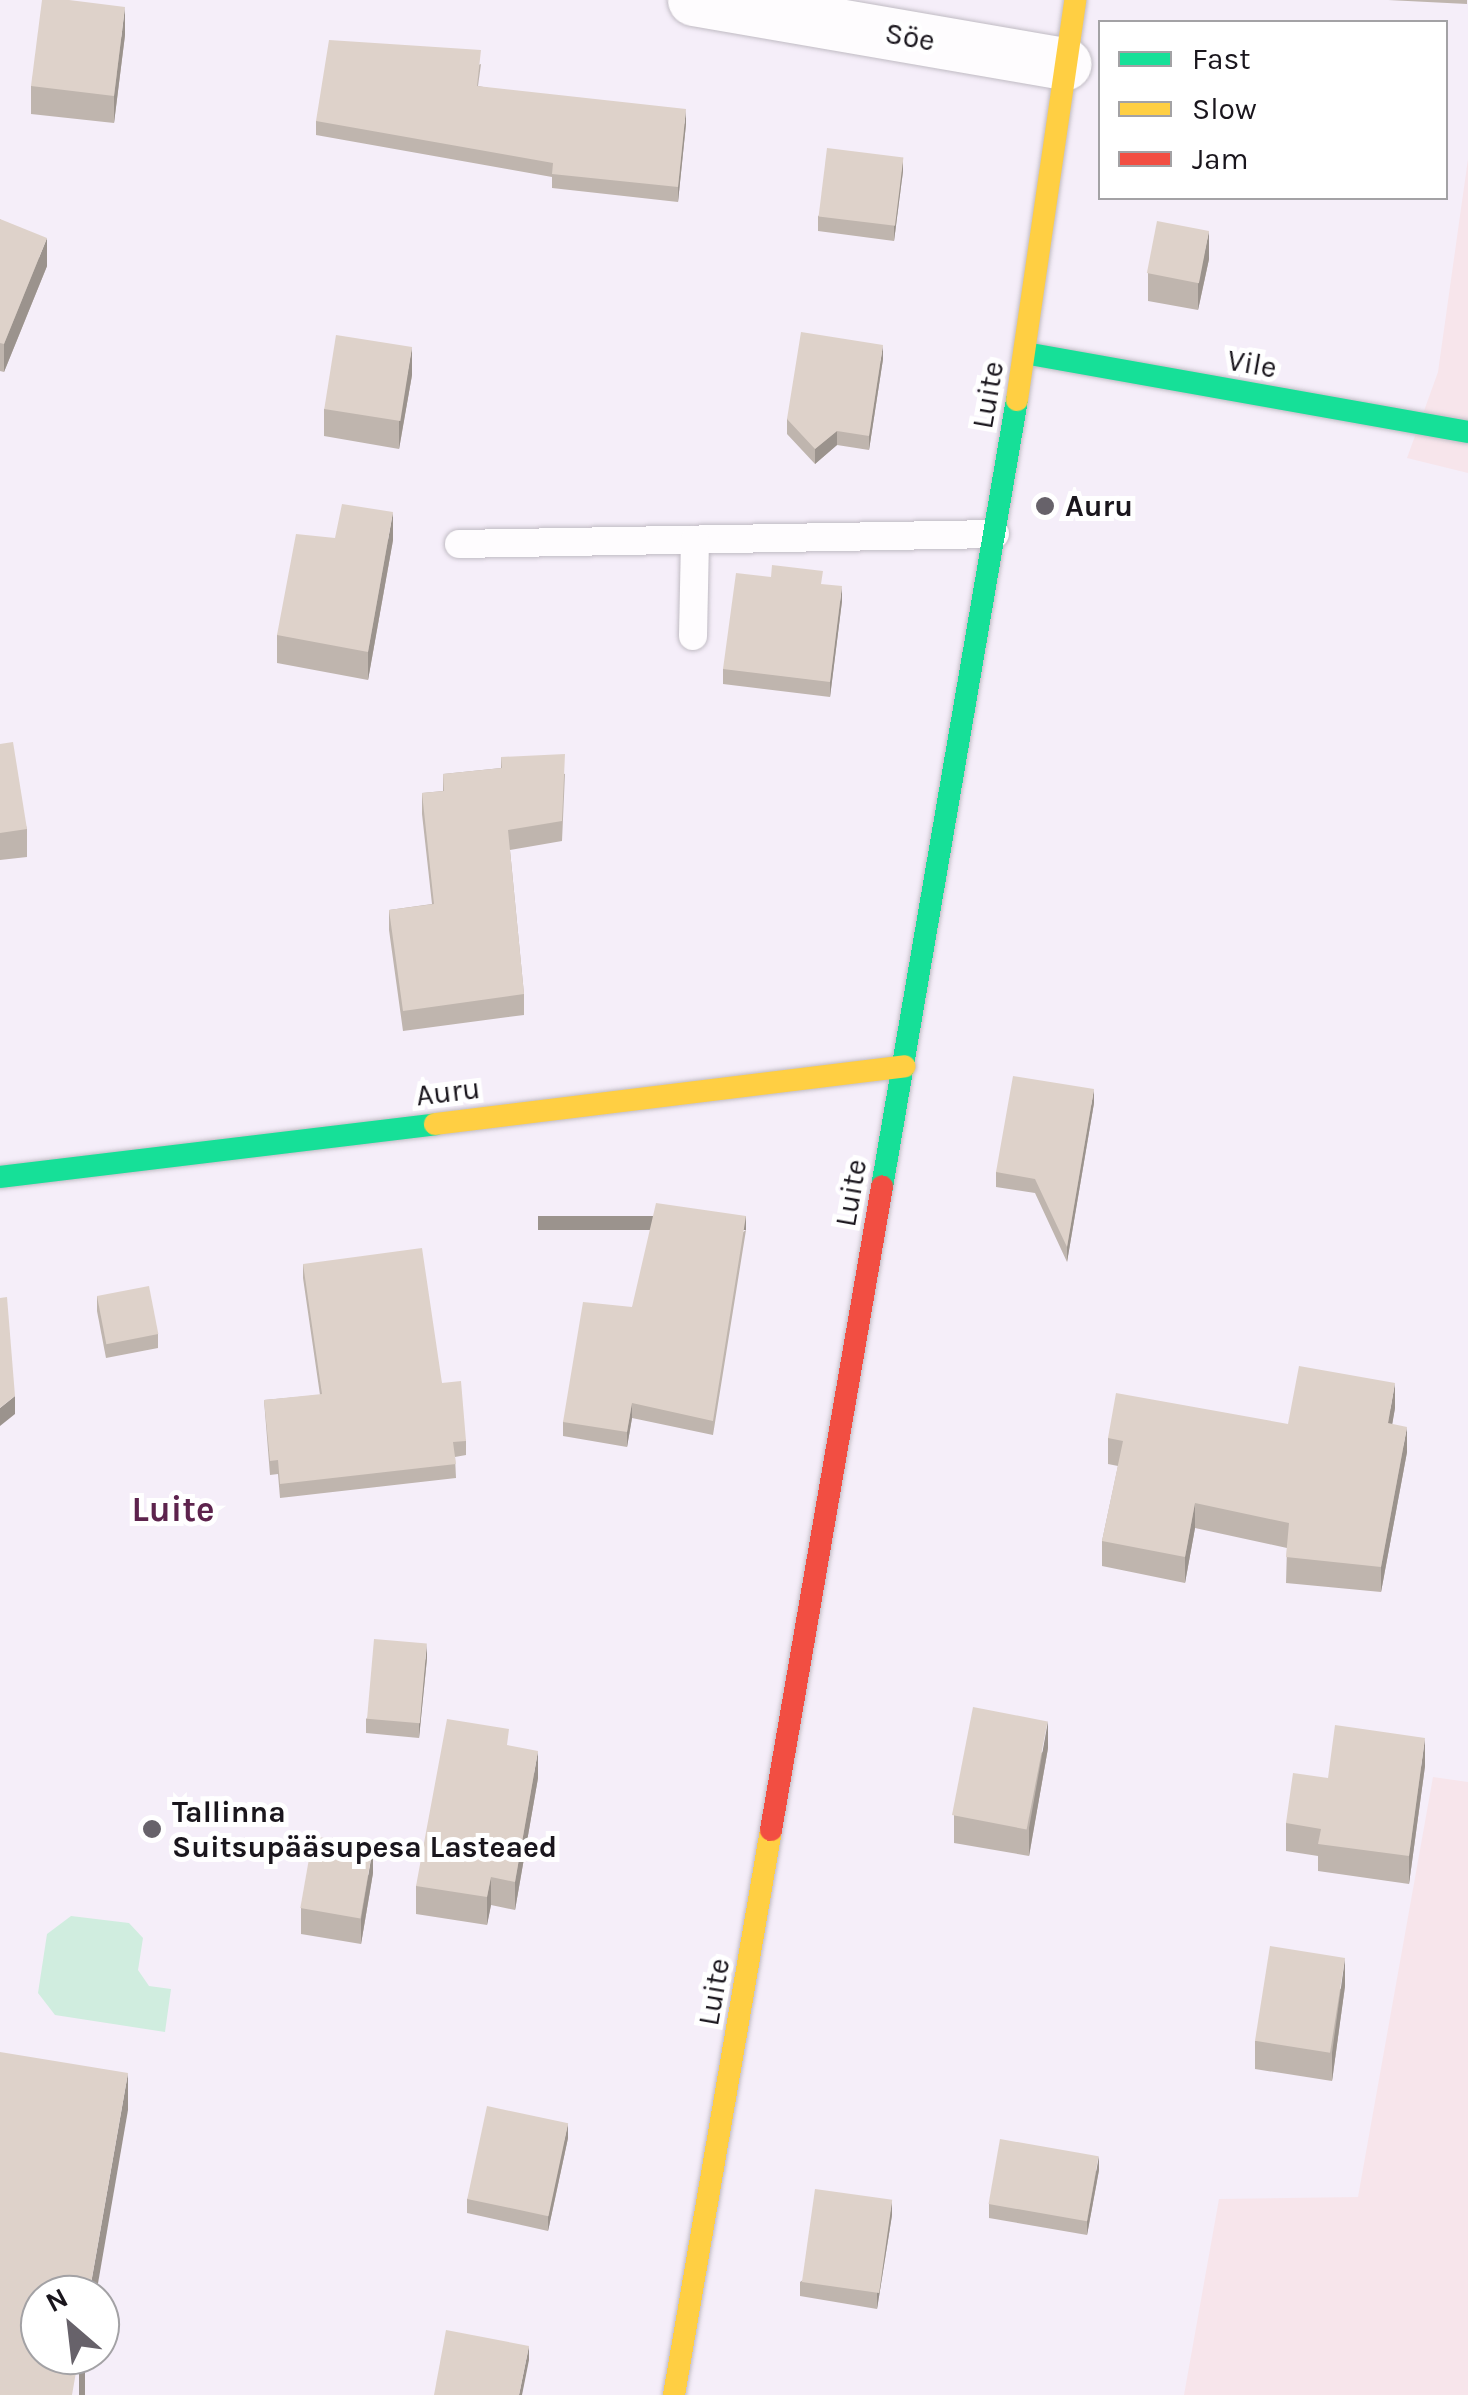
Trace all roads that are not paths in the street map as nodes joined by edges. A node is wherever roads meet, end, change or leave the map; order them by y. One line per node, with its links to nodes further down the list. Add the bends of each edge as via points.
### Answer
1 (694, 0): 3 (street, Söe)
2 (1075, 0): 3 (street, Luite)
3 (1066, 64): 4 (street, Luite)
4 (1026, 353): 5 (street, Vile); 6 (street, Luite)
5 (1468, 432)
6 (995, 534): 7 (lane); 10 (street, Luite)
7 (695, 540): 8 (lane); 9 (lane)
8 (459, 544)
9 (693, 636)
10 (904, 1066): 11 (street, Auru); 12 (street, Luite)
11 (0, 1177)
12 (674, 2395)

